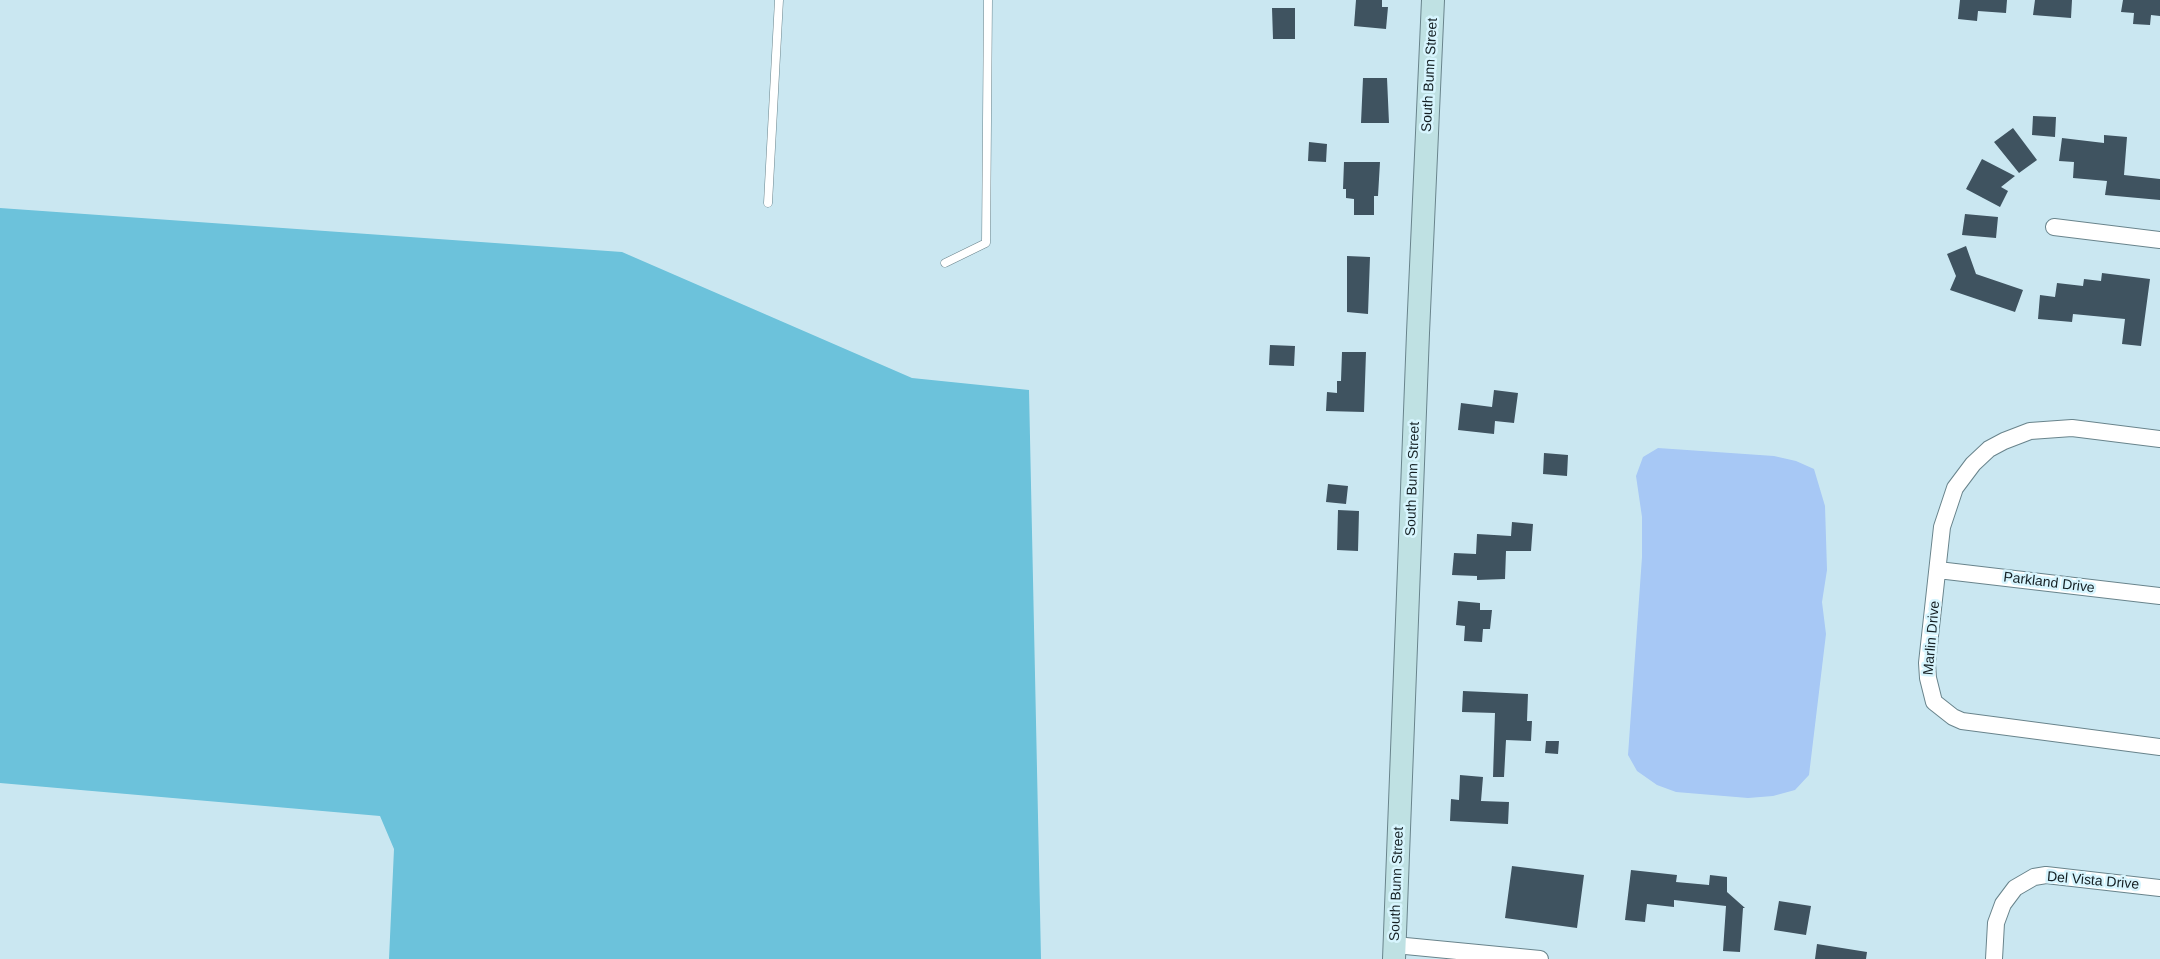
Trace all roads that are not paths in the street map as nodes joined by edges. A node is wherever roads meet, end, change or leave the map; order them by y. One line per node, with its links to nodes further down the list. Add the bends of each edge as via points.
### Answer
1 (779, 0): 4 (lane)
2 (988, 0): 7 (lane, via 986,243)
3 (1434, 0): 13 (street, South Bunn Street)
4 (768, 203)
5 (2054, 227): 6 (street)
6 (2160, 240)
7 (945, 263)
8 (2160, 440): 9 (street, Marlin Drive, via 2055,428 2020,434 1989,450 1973,464 1955,488 1942,527)
9 (1938, 570): 10 (street, Parkland Drive); 11 (street, Marlin Drive, via 1927,663 1930,691 1938,706 1953,717 1973,724)
10 (2160, 596)
11 (2160, 747)
12 (2160, 888): 15 (street, Del Vista Drive, via 2046,875 2034,877 2015,888 2003,904 1996,923)
13 (1394, 952): 14 (street)
14 (1540, 959)
15 (1994, 959)

